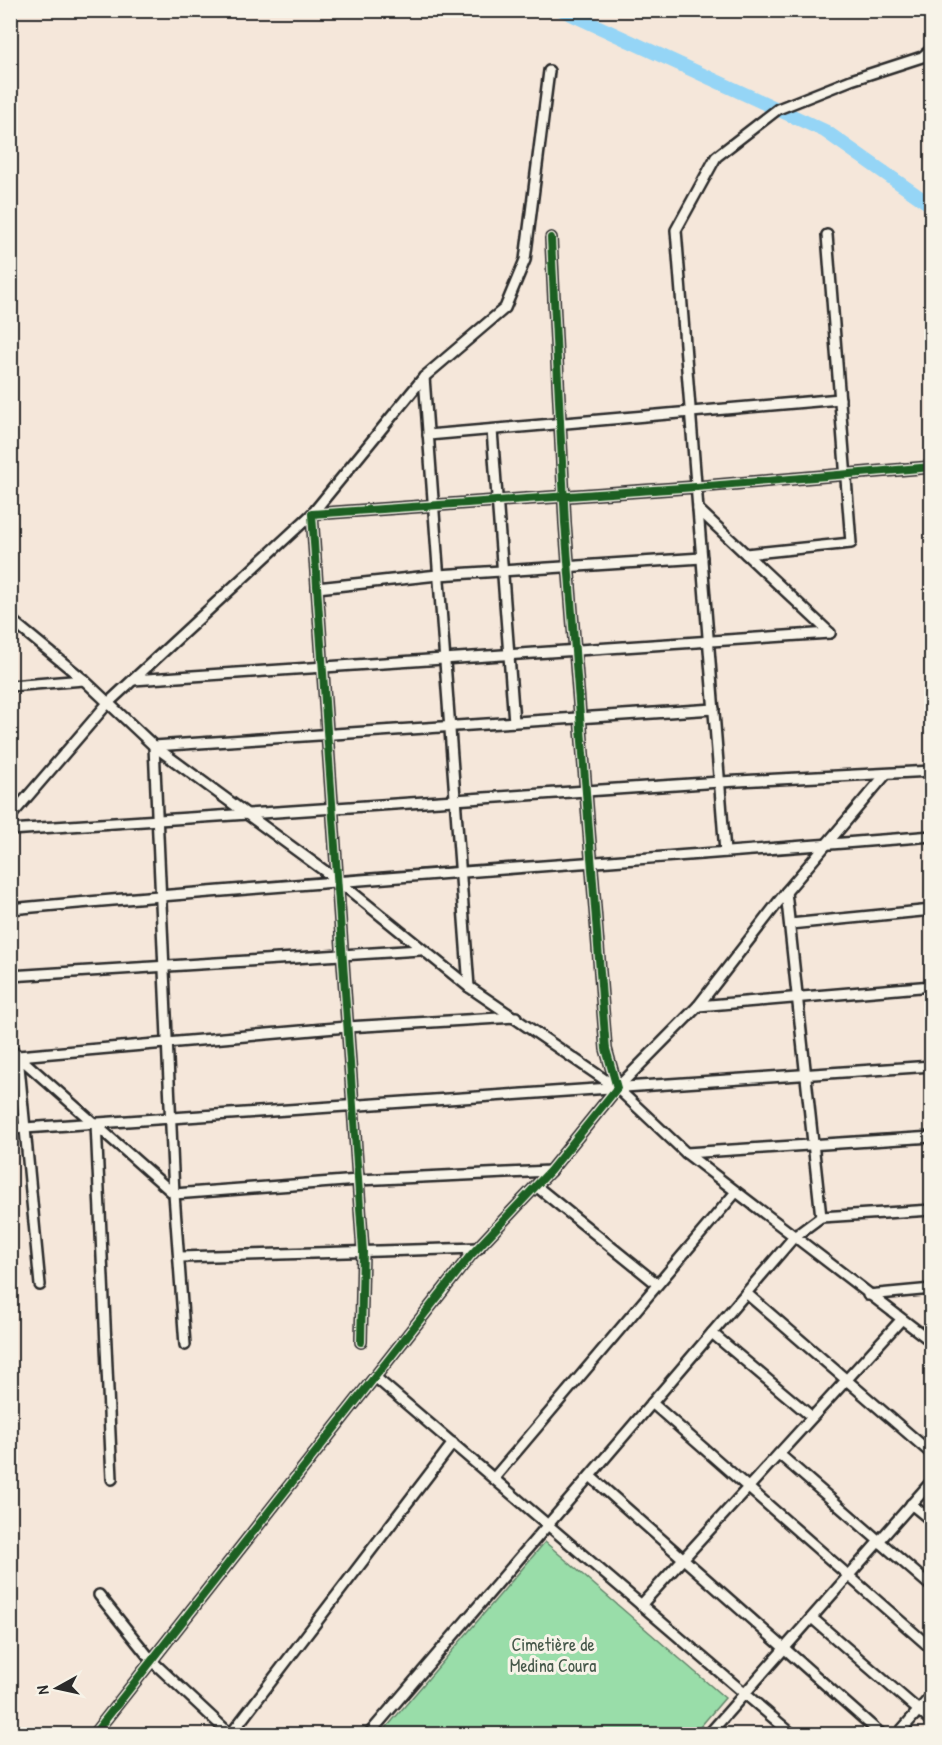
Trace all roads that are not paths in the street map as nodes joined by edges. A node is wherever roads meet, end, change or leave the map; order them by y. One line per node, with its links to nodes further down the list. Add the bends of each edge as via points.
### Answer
1 (932, 49): 7 (street, via 922,57 778,109 716,157 676,230)
2 (549, 71): 5 (street, via 525,260 505,308)
3 (827, 235): 6 (street)
4 (551, 238): 8 (street)
5 (424, 377): 10 (street); 18 (street)
6 (840, 399): 7 (street); 12 (street)
7 (690, 412): 8 (street); 13 (street)
8 (560, 424): 9 (street); 14 (street)
9 (492, 430): 10 (street); 15 (street)
10 (428, 435): 16 (street)
11 (932, 467): 12 (street)
12 (845, 474): 13 (street); 19 (street, via 850,543)
13 (696, 487): 14 (street); 17 (street)
14 (563, 496): 15 (street); 21 (street)
15 (497, 501): 16 (street); 22 (street)
16 (433, 505): 18 (street); 23 (street)
17 (698, 509): 19 (street); 20 (street)
18 (312, 514): 24 (street); 32 (street)
19 (746, 554): 26 (street, via 830,633)
20 (702, 558): 21 (street); 26 (street)
21 (568, 567): 22 (street); 27 (street)
22 (503, 571): 23 (street); 28 (street)
23 (438, 575): 24 (street); 29 (street)
24 (317, 588): 30 (street)
25 (12, 618): 31 (street)
26 (708, 641): 27 (street); 35 (street)
27 (574, 650): 28 (street); 36 (street)
28 (509, 654): 29 (street); 37 (street)
29 (444, 659): 30 (street); 38 (street)
30 (322, 667): 32 (street); 39 (street)
31 (84, 680): 33 (street); 34 (street)
32 (133, 680): 34 (street)
33 (10, 686)
34 (108, 703): 40 (street); 48 (street)
35 (714, 709): 36 (street); 43 (street)
36 (580, 718): 37 (street); 44 (street)
37 (514, 722): 38 (street)
38 (449, 727): 39 (street); 45 (street)
39 (327, 735): 40 (street); 46 (street)
40 (154, 746): 47 (street); 49 (street)
41 (932, 771): 42 (street)
42 (886, 774): 43 (street); 52 (street)
43 (720, 782): 44 (street); 53 (street)
44 (586, 791): 45 (street); 54 (street)
45 (454, 800): 46 (street); 55 (street)
46 (332, 808): 47 (street); 56 (street)
47 (247, 814): 49 (street); 56 (street)
48 (10, 818)
49 (158, 820): 50 (street); 58 (street)
50 (10, 830)
51 (932, 836): 52 (street)
52 (825, 844): 53 (street); 57 (street)
53 (725, 852): 54 (street)
54 (591, 863): 55 (street); 76 (street, via 606,1049)
55 (459, 873): 56 (street); 67 (street)
56 (337, 880): 58 (street); 62 (street); 63 (street)
57 (786, 892): 61 (street); 69 (street)
58 (161, 895): 59 (street); 64 (street)
59 (10, 909)
60 (932, 910): 61 (street)
61 (790, 924): 68 (street)
62 (420, 950): 63 (street); 67 (street)
63 (342, 955): 64 (street); 71 (street)
64 (165, 968): 65 (street); 72 (street)
65 (10, 976)
66 (932, 986): 68 (street)
67 (470, 987): 70 (street)
68 (797, 996): 69 (street); 75 (street)
69 (698, 1006): 76 (street)
70 (516, 1017): 71 (street); 76 (street)
71 (347, 1027): 72 (street); 77 (street)
72 (169, 1045): 73 (street); 78 (street)
73 (14, 1053): 79 (street); 80 (street)
74 (932, 1066): 75 (street)
75 (805, 1075): 76 (street); 83 (street)
76 (617, 1088): 77 (street); 84 (street); 85 (street)
77 (353, 1106): 78 (street); 86 (street)
78 (173, 1118): 79 (street); 89 (street)
79 (96, 1124): 80 (street); 89 (street); 115 (street)
80 (25, 1128): 81 (street); 97 (street)
81 (10, 1129)
82 (932, 1137): 83 (street)
83 (813, 1145): 84 (street); 91 (street)
84 (686, 1154): 88 (street)
85 (550, 1171): 86 (street); 87 (street)
86 (358, 1180): 89 (street); 94 (street)
87 (536, 1186): 93 (street); 96 (street)
88 (735, 1192): 92 (street); 96 (street)
89 (174, 1194): 95 (street)
90 (932, 1210): 91 (street)
91 (821, 1217): 92 (street)
92 (794, 1237): 99 (street); 100 (street)
93 (478, 1248): 94 (street); 106 (street)
94 (363, 1251): 95 (street); 103 (street)
95 (180, 1257): 105 (street)
96 (657, 1284): 114 (street)
97 (40, 1285)
98 (932, 1289): 100 (street)
99 (746, 1293): 102 (street); 107 (street)
100 (868, 1294): 101 (street)
101 (901, 1320): 104 (street); 107 (street)
102 (712, 1333): 108 (street); 109 (street)
103 (361, 1342)
104 (932, 1342)
105 (185, 1345)
106 (375, 1377): 110 (street); 130 (street)
107 (846, 1380): 109 (street); 112 (street)
108 (652, 1403): 113 (street); 117 (street)
109 (812, 1417): 111 (street)
110 (453, 1443): 114 (street); 136 (street)
111 (779, 1454): 117 (street); 121 (street)
112 (932, 1454)
113 (590, 1476): 120 (street); 122 (street)
114 (494, 1478): 120 (street)
115 (112, 1479)
116 (932, 1481): 118 (street)
117 (748, 1488): 122 (street); 123 (street)
118 (912, 1504): 119 (street); 121 (street)
119 (932, 1521)
120 (548, 1525): 126 (street); 137 (street)
121 (879, 1541): 123 (street); 124 (street)
122 (683, 1559): 126 (street); 128 (street)
123 (848, 1576): 127 (street); 129 (street)
124 (932, 1587)
125 (99, 1595): 130 (street)
126 (641, 1605): 131 (street)
127 (812, 1618): 128 (street); 133 (street)
128 (784, 1649): 131 (street); 140 (street)
129 (932, 1649)
130 (152, 1661): 135 (street); 136 (street)
131 (745, 1694): 138 (street); 139 (street)
132 (932, 1695): 133 (street)
133 (918, 1710): 134 (street); 141 (street)
134 (932, 1722)
135 (94, 1734)
136 (230, 1734)
137 (369, 1734)
138 (709, 1734)
139 (792, 1734)
140 (880, 1734)
141 (898, 1734)

